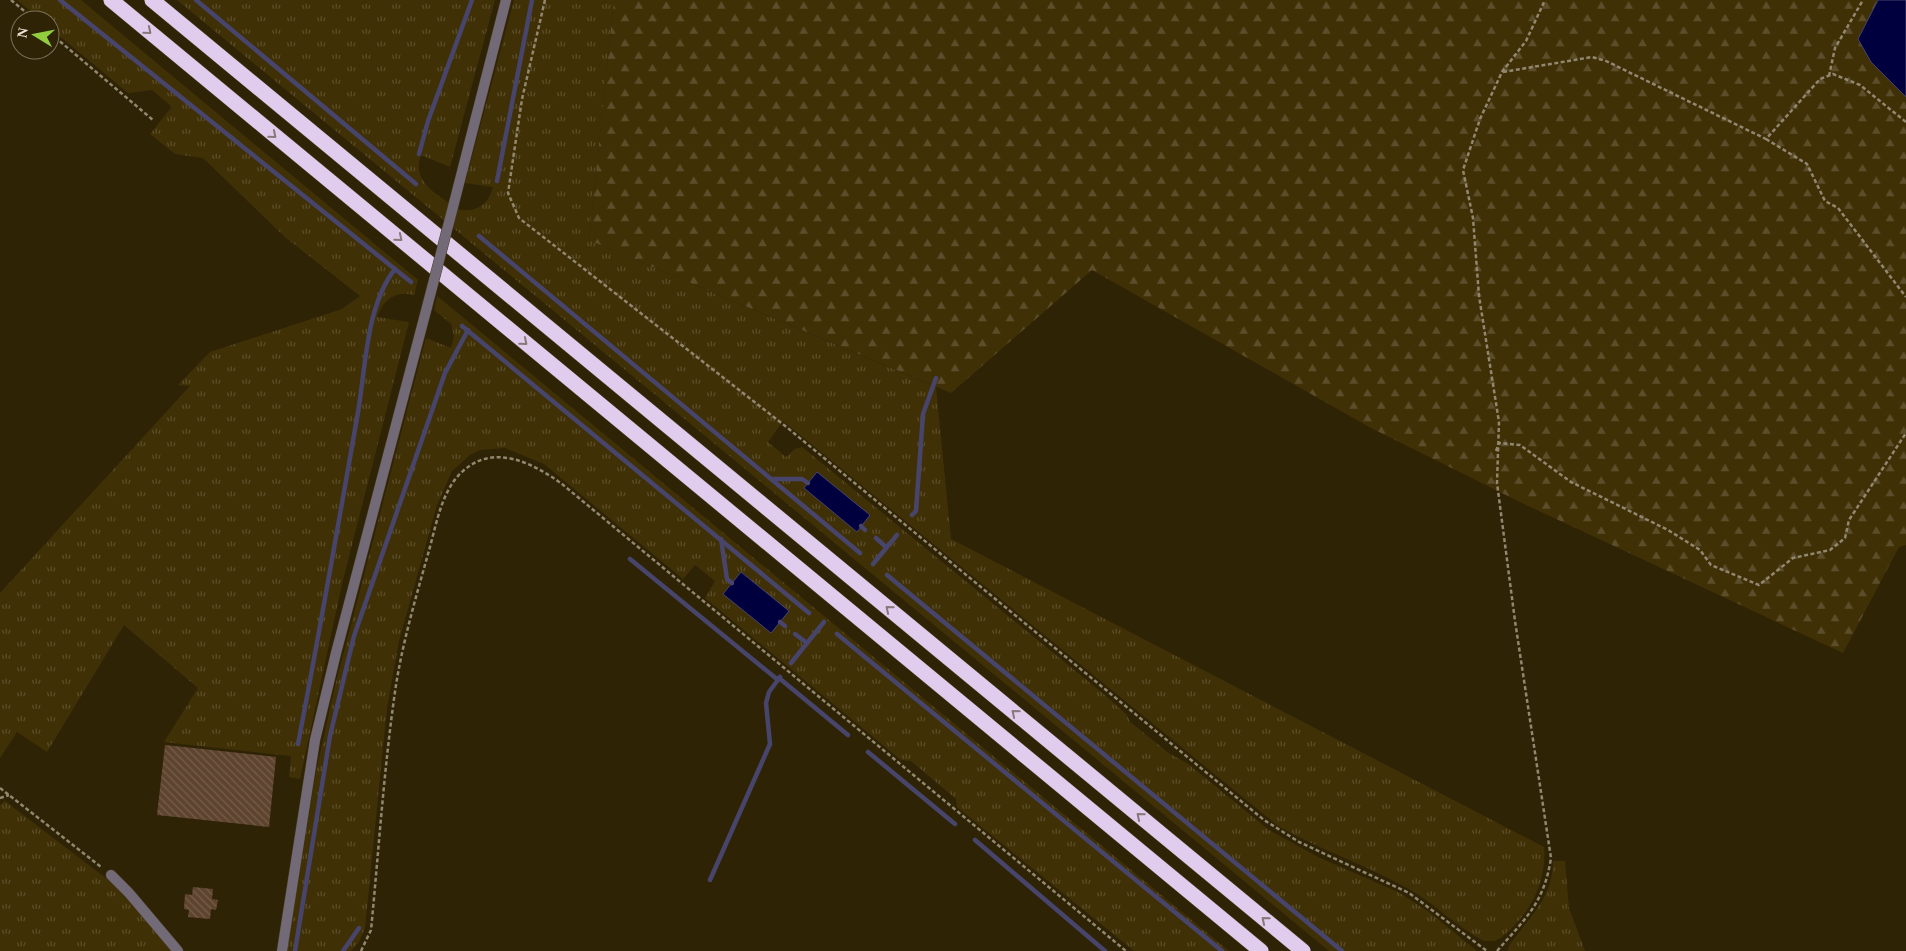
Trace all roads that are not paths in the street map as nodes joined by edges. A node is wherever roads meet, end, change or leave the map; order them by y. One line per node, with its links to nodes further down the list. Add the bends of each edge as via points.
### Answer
1 (110, 0): 7 (highway, one-way to 7)
2 (152, 0): 8 (highway, one-way to 2)
3 (506, 0): 6 (street, bridge, via 315,740)
4 (111, 876): 5 (street, via 130,893)
5 (178, 951)
6 (282, 951)
7 (1261, 951)
8 (1303, 951)

